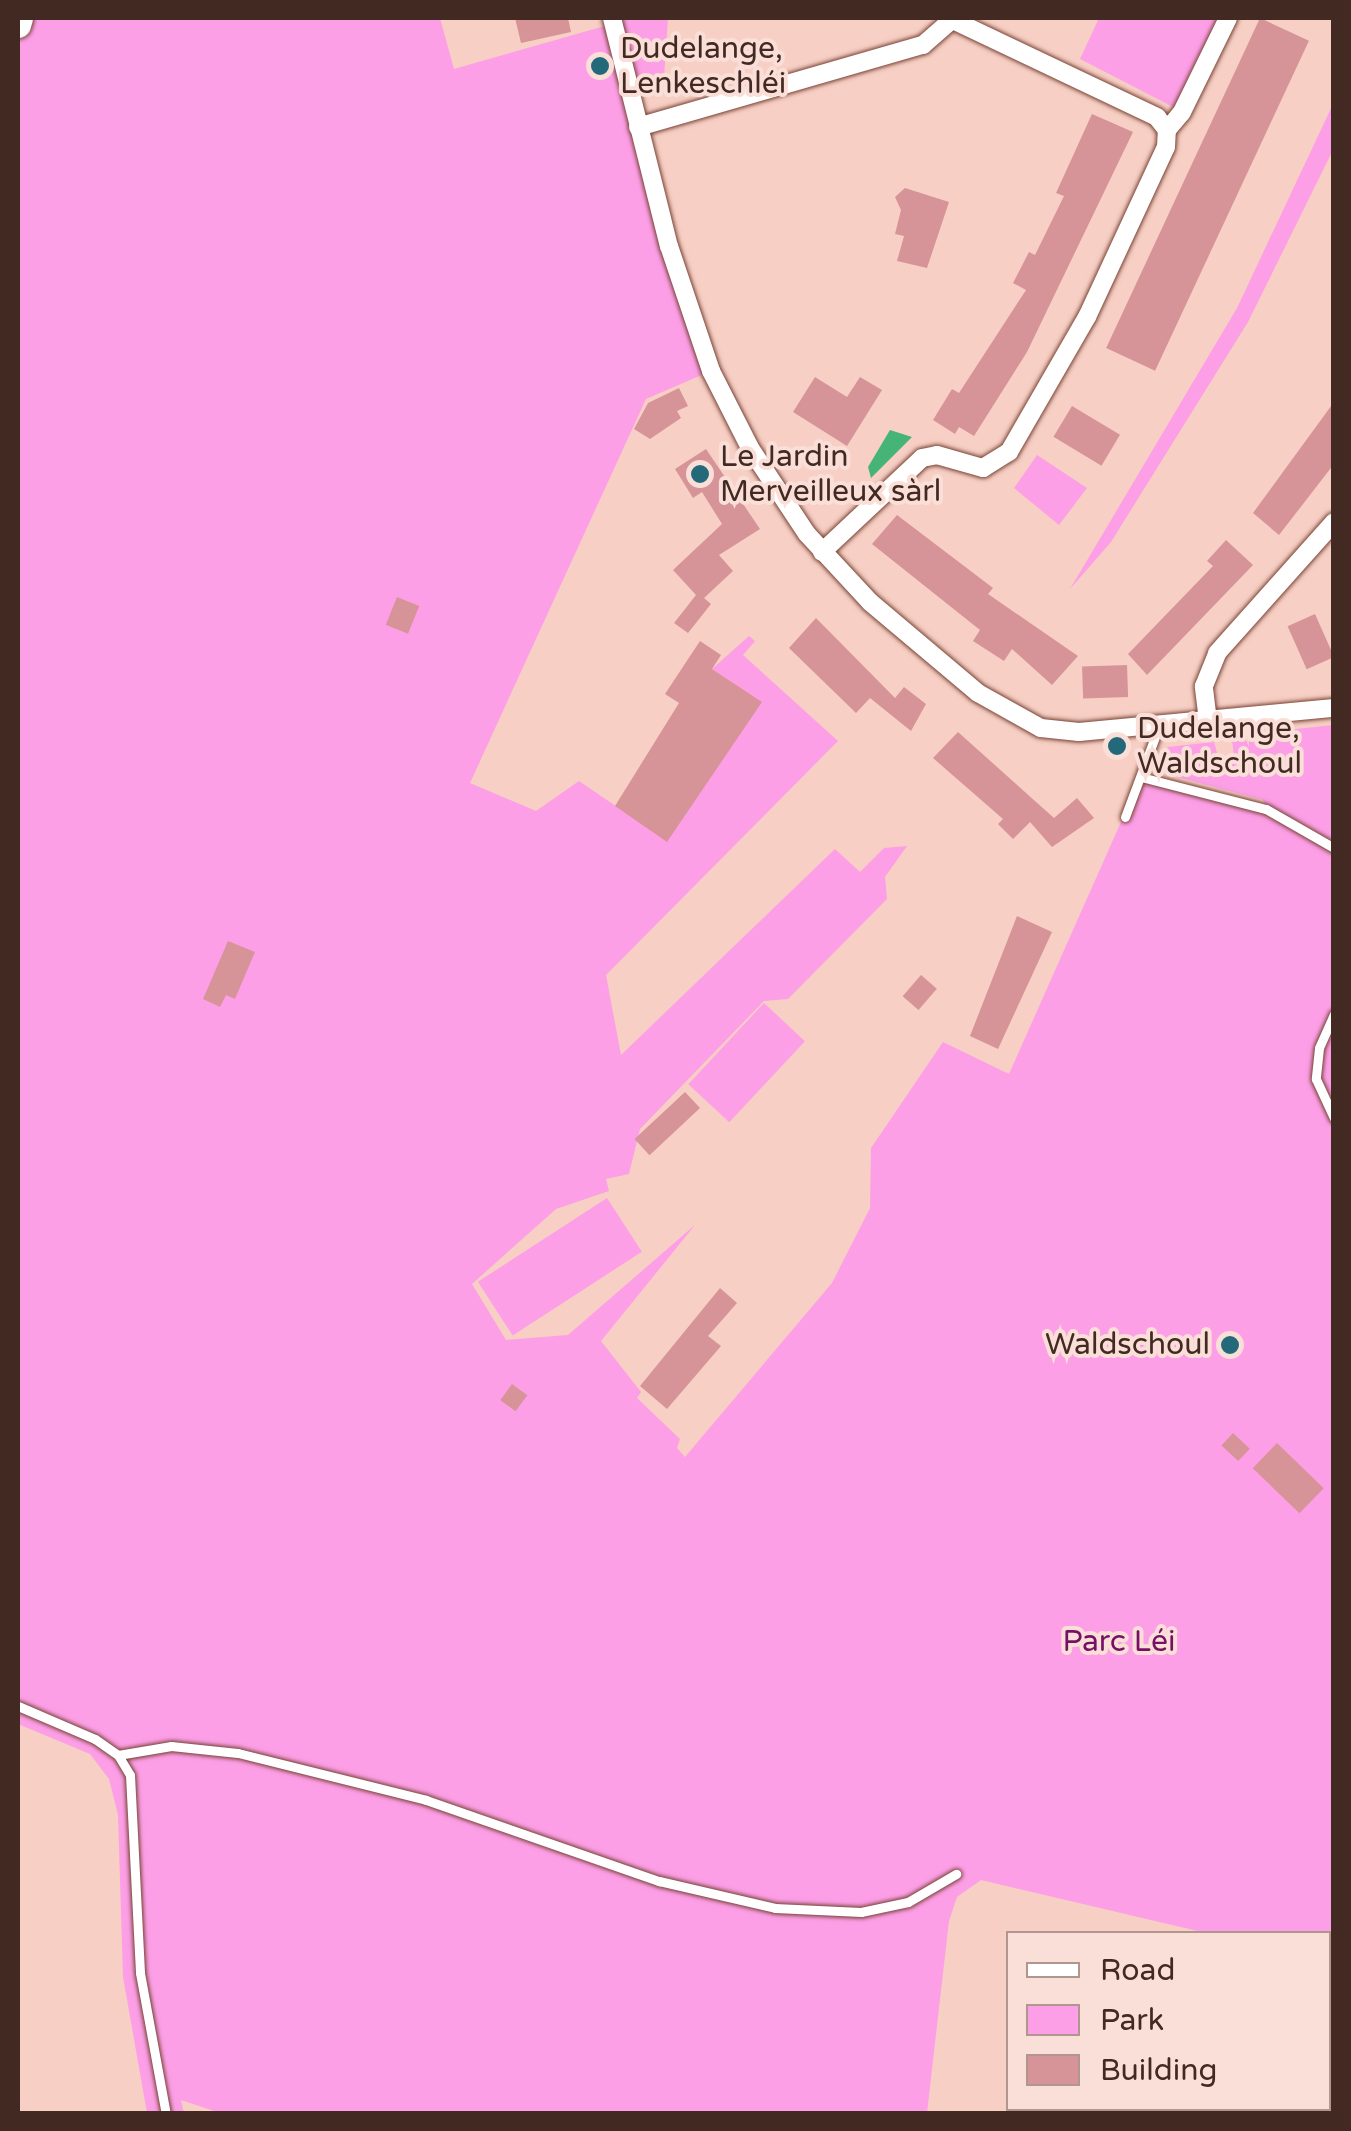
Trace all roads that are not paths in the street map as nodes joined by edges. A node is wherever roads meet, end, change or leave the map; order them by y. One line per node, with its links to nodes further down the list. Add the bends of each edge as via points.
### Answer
1 (20, 18): 5 (main road)
2 (612, 18): 6 (street)
3 (1228, 18): 7 (street)
4 (954, 19): 6 (street, via 923,45); 7 (street, via 1157,117)
5 (18, 25)
6 (638, 127): 9 (street, via 712,372 750,448)
7 (1167, 130): 9 (street, via 1166,147 1087,317 1008,452 984,468 937,455 922,458)
8 (1334, 522): 11 (street, via 1217,654 1204,686)
9 (822, 552): 12 (street, via 926,654 1013,716 1079,732)
10 (1334, 708): 11 (street)
11 (1208, 721): 12 (street)
12 (1159, 726): 13 (lane)
13 (1141, 777): 14 (lane); 15 (lane, via 1266,809)
14 (1125, 817)
15 (1334, 848)
16 (1334, 1014): 17 (lane, via 1318,1048 1316,1079)
17 (1334, 1118)
18 (18, 1706): 19 (lane)
19 (118, 1755): 20 (lane, via 171,1746 238,1753 426,1800 659,1881 775,1908 861,1912 908,1902); 21 (lane, via 132,1791 140,1973)
20 (956, 1874)
21 (166, 2114)

